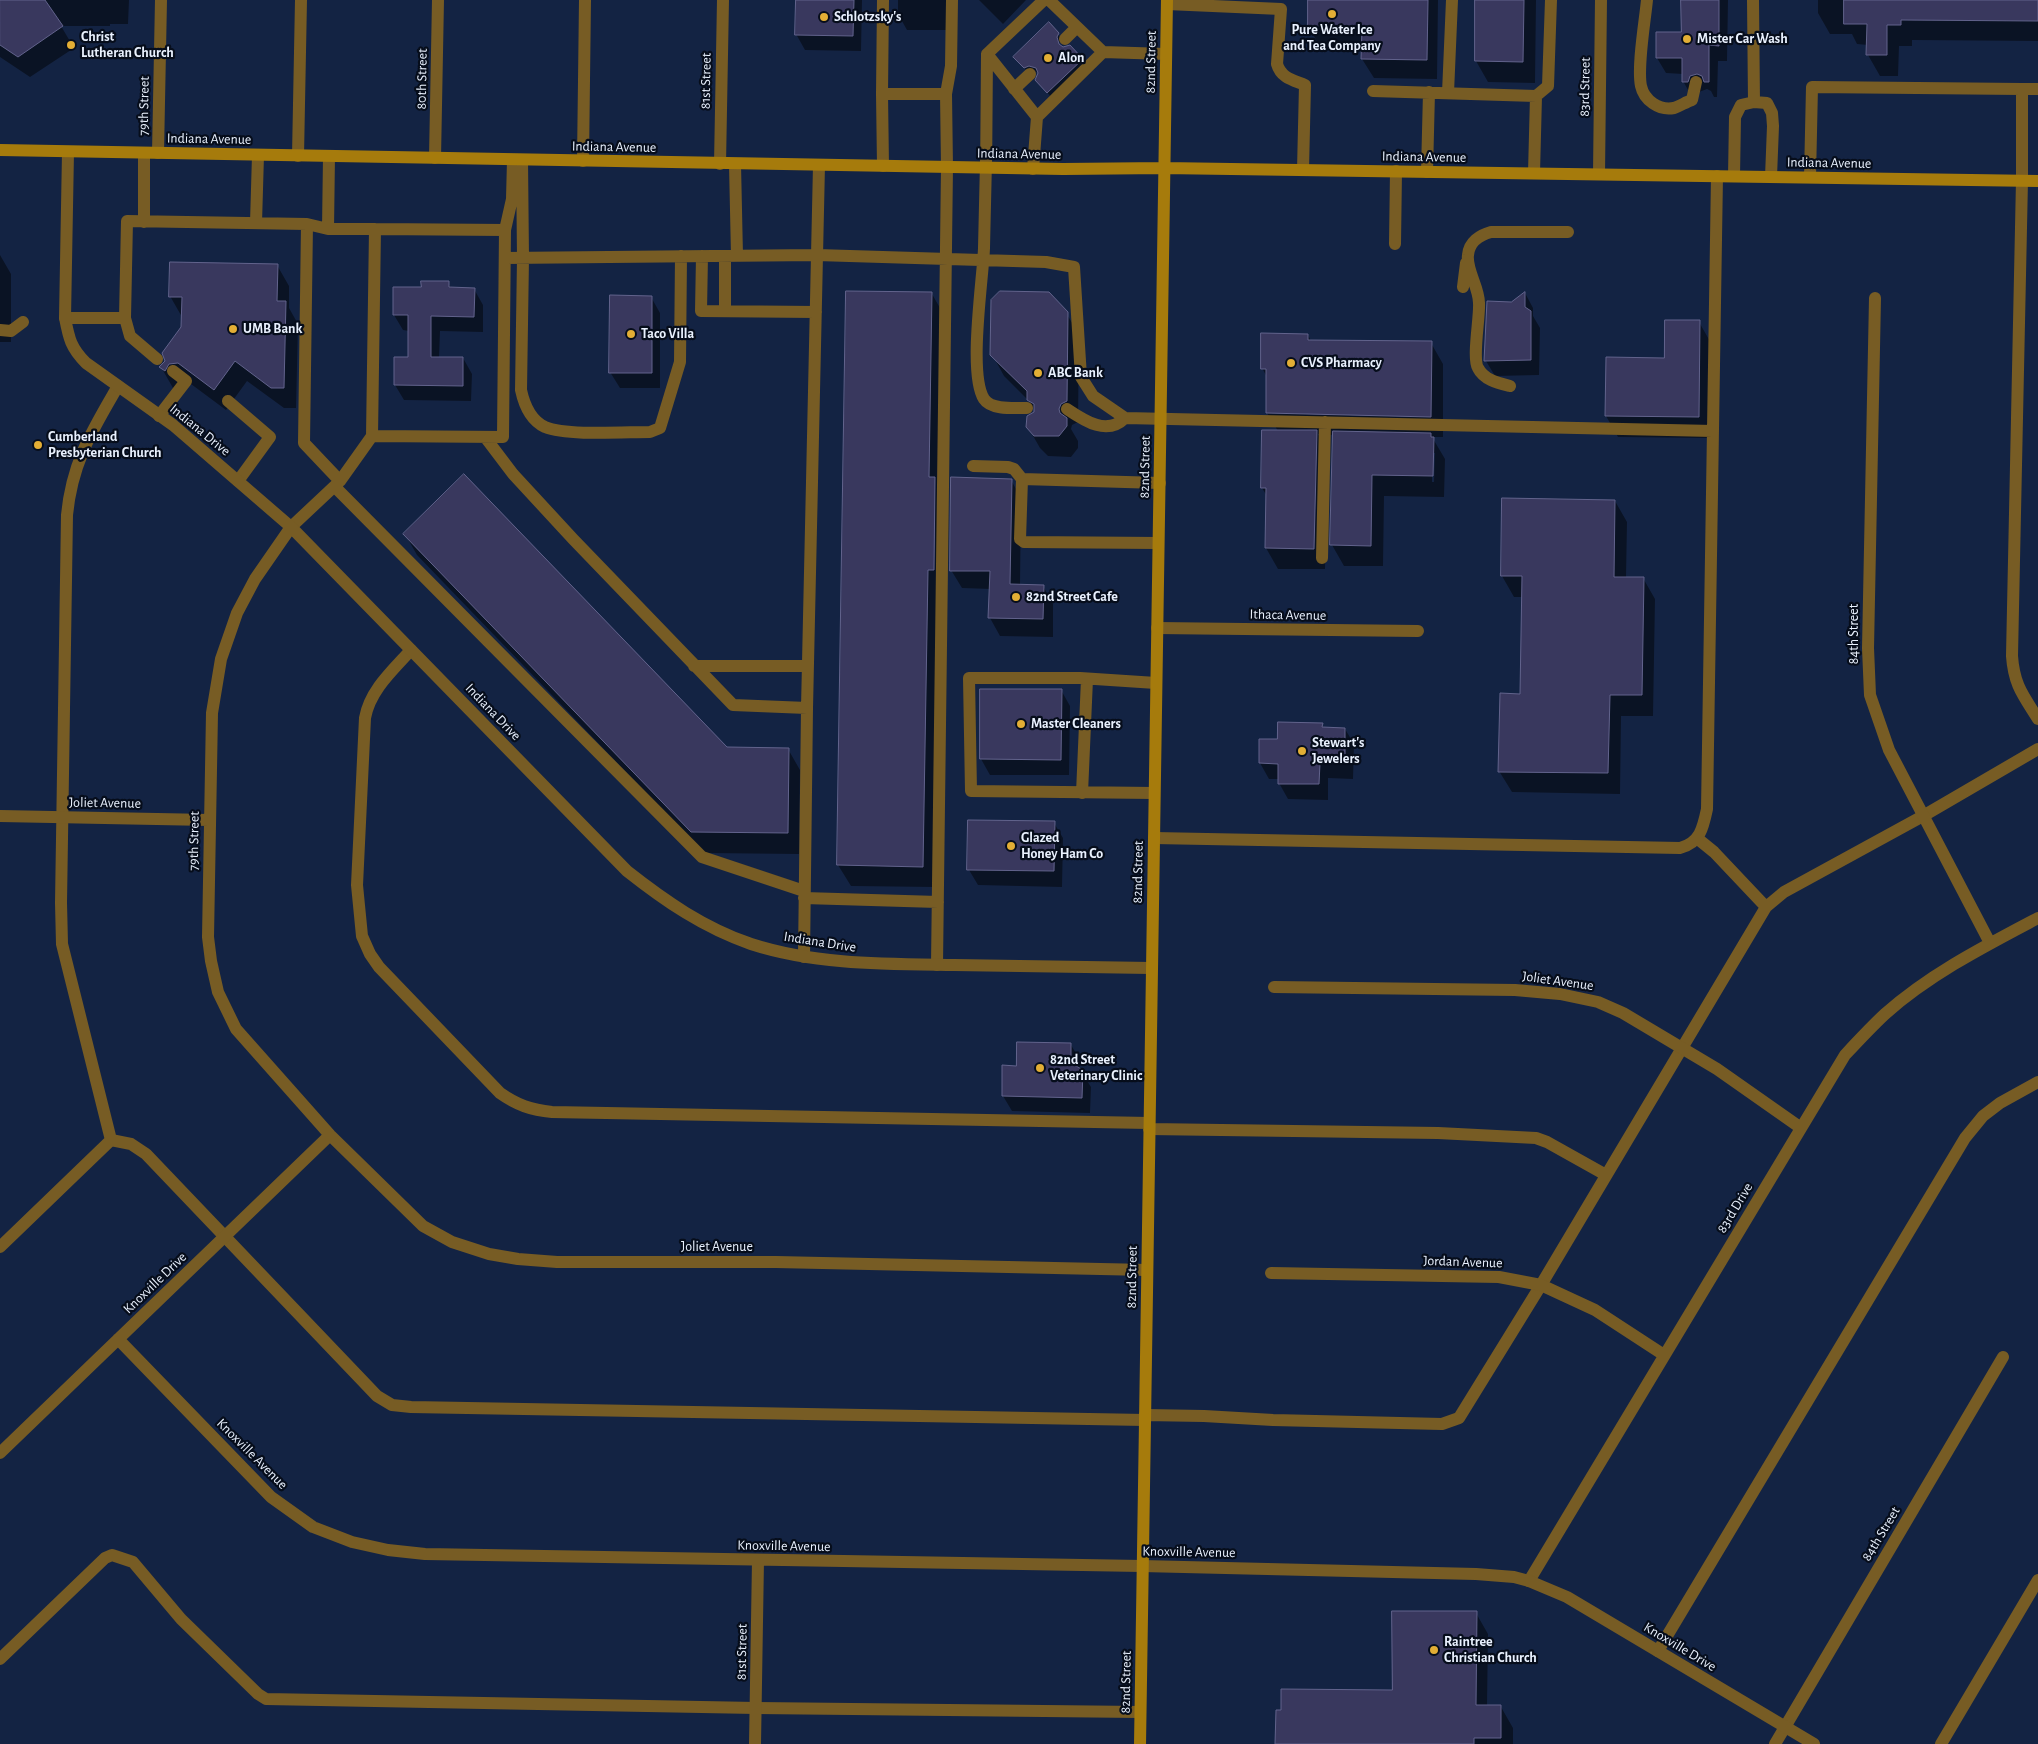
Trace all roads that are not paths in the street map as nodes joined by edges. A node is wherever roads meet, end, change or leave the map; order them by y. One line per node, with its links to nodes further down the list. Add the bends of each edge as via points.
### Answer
1 (161, 0): 37 (street, 79th Street)
2 (301, 0): 39 (street)
3 (438, 0): 41 (street, 80th Street)
4 (585, 0): 43 (street)
5 (723, 0): 44 (street, 81st Street)
6 (883, 0): 29 (street)
7 (952, 0): 30 (street, via 951,66)
8 (1044, 0): 19 (street)
9 (1050, 0): 16 (street)
10 (1452, 0): 28 (street)
11 (1551, 0): 31 (street, via 1548,86)
12 (1602, 0): 56 (street, 83rd Street)
13 (1647, 0): 22 (street, via 1641,88 1649,101 1673,108 1692,100)
14 (1753, 0): 32 (street)
15 (1167, 2): 20 (main road, 82nd Street); 52 (street, via 1281,9 1279,71 1305,85)
16 (1077, 27): 17 (street); 18 (street)
17 (1065, 39)
18 (1103, 52): 20 (street); 33 (street)
19 (987, 54): 23 (street); 49 (street)
20 (1166, 54): 50 (main road, 82nd Street)
21 (1030, 74): 23 (street)
22 (1696, 82)
23 (1014, 89): 33 (street)
24 (2022, 89): 25 (street); 60 (street, via 1812,87); 61 (street)
25 (2038, 90)
26 (1373, 91): 27 (street)
27 (1429, 92): 28 (street); 54 (street)
28 (1448, 93): 31 (street)
29 (882, 94): 30 (street); 47 (street)
30 (946, 94): 48 (street)
31 (1536, 96): 55 (street)
32 (1754, 102): 58 (street, via 1741,105 1735,118); 59 (street, via 1767,103 1772,113)
33 (1037, 117): 51 (street)
34 (0, 150): 35 (main road, Indiana Avenue)
35 (68, 152): 36 (main road, Indiana Avenue); 84 (street, Indiana Drive)
36 (144, 153): 37 (main road, Indiana Avenue); 63 (street)
37 (158, 153): 38 (main road, Indiana Avenue)
38 (258, 155): 39 (main road, Indiana Avenue); 64 (street)
39 (298, 156): 40 (main road, Indiana Avenue)
40 (329, 156): 41 (main road, Indiana Avenue); 66 (street)
41 (435, 158): 42 (main road, Indiana Avenue)
42 (518, 160): 43 (main road, Indiana Avenue); 68 (street); 77 (street)
43 (583, 161): 44 (main road, Indiana Avenue)
44 (720, 164): 45 (main road, Indiana Avenue)
45 (735, 164): 46 (main road, Indiana Avenue); 75 (street)
46 (819, 165): 47 (main road, Indiana Avenue); 71 (street)
47 (883, 166): 48 (main road, Indiana Avenue)
48 (947, 168): 49 (main road, Indiana Avenue); 78 (street)
49 (986, 168): 51 (main road, Indiana Avenue); 79 (street)
50 (1164, 168): 51 (main road, Indiana Avenue); 52 (main road, Indiana Avenue); 98 (main road, 82nd Street)
51 (1033, 169)
52 (1303, 170): 53 (main road, Indiana Avenue)
53 (1396, 172): 54 (main road, Indiana Avenue); 70 (street)
54 (1427, 172): 55 (main road, Indiana Avenue)
55 (1534, 173): 56 (main road, Indiana Avenue)
56 (1599, 174): 57 (main road, Indiana Avenue)
57 (1717, 176): 58 (main road, Indiana Avenue); 100 (street)
58 (1734, 176): 59 (main road, Indiana Avenue)
59 (1771, 177): 60 (main road, Indiana Avenue)
60 (1810, 177): 61 (main road, Indiana Avenue)
61 (2022, 180): 62 (main road, Indiana Avenue); 119 (street, via 2012,656 2017,686)
62 (2038, 180)
63 (144, 222): 64 (street); 85 (street, via 126,221)
64 (256, 223): 65 (street)
65 (307, 224): 66 (street); 107 (street, via 304,443)
66 (328, 228): 67 (street)
67 (375, 229): 68 (street); 101 (street)
68 (505, 230): 76 (street)
69 (1568, 232): 72 (street, via 1491,232 1481,235)
70 (1395, 244)
71 (817, 255): 75 (street); 78 (street); 83 (street)
72 (1467, 255): 80 (street); 92 (street, via 1479,302 1477,368 1488,379)
73 (681, 256): 74 (street); 77 (street); 77 (street, via 680,362 660,428 650,432 563,431 544,426 532,416 524,405 521,390)
74 (702, 256): 75 (street); 82 (street, via 701,311)
75 (731, 256): 82 (street)
76 (505, 258): 77 (street); 102 (street, via 503,437)
77 (523, 258)
78 (946, 258): 79 (street); 130 (street)
79 (983, 261): 94 (street, via 978,315 981,395 995,406); 97 (street, via 1046,262 1074,268 1081,377 1093,396)
80 (1463, 287)
81 (1875, 298): 124 (street, 84th Street, via 1868,648 1870,695 1889,750)
82 (725, 311): 83 (street)
83 (816, 312): 115 (street)
84 (65, 318): 85 (street); 91 (street, Indiana Drive, via 75,352 86,364)
85 (125, 318): 89 (street, via 130,336)
86 (23, 322): 87 (street)
87 (4, 332): 88 (street)
88 (0, 339)
89 (157, 359)
90 (173, 371): 96 (street, via 186,381)
91 (118, 386): 96 (street, Indiana Drive); 125 (street, via 89,437 69,490)
92 (1510, 386)
93 (228, 401): 105 (street, via 270,437)
94 (1027, 408)
95 (1066, 409): 97 (street, via 1105,427 1118,425)
96 (160, 416): 105 (street, Indiana Drive)
97 (1125, 418): 98 (street)
98 (1161, 419): 99 (street); 106 (main road, 82nd Street)
99 (1325, 422): 100 (street); 110 (street)
100 (1713, 431): 128 (street, via 1707,809)
101 (372, 436): 102 (street); 107 (street, 79th Street)
102 (485, 437): 114 (street, via 513,474)
103 (973, 466): 104 (street, via 1008,467)
104 (1022, 479): 106 (street); 109 (street, via 1020,539 1024,542)
105 (238, 481): 108 (street, Indiana Drive)
106 (1160, 483): 109 (main road, 82nd Street)
107 (338, 484): 108 (street, 79th Street); 129 (street, via 702,857)
108 (291, 527): 113 (street, Indiana Drive); 126 (street, 79th Street, via 255,580 237,614 221,659 212,713)
109 (1158, 543): 111 (main road, 82nd Street)
110 (1322, 558)
111 (1157, 628): 112 (street, Ithaca Avenue); 117 (main road, 82nd Street)
112 (1418, 631)
113 (411, 650): 134 (street, Indiana Drive, via 627,871 665,901 742,940); 140 (street, via 367,704 357,885 362,936 370,954 398,988 500,1093 516,1104 531,1110 552,1112)
114 (694, 666): 115 (street); 118 (street, via 733,705)
115 (808, 666): 118 (street)
116 (1087, 679): 117 (street); 121 (street); 121 (street, via 969,678 970,791)
117 (1156, 683): 122 (main road, 82nd Street)
118 (807, 708): 129 (street)
119 (2038, 719)
120 (2038, 748): 124 (street)
121 (1082, 793): 122 (street)
122 (1154, 793): 127 (main road, 82nd Street)
123 (0, 816): 125 (street, Joliet Avenue)
124 (1923, 816): 131 (street, via 1784,892); 133 (street, 84th Street)
125 (62, 817): 126 (street, Joliet Avenue); 143 (street, via 62,944)
126 (209, 820): 142 (street, 79th Street, via 208,937 218,992 236,1029)
127 (1154, 838): 128 (street, via 1680,848); 136 (main road, 82nd Street)
128 (1698, 839): 131 (street)
129 (804, 894): 130 (street); 134 (street)
130 (938, 902): 135 (street)
131 (1766, 907): 138 (street)
132 (2038, 918): 133 (street, 83rd Drive)
133 (1990, 943): 141 (street, 83rd Drive, via 1934,976 1885,1014 1845,1055)
134 (804, 957): 135 (street, Indiana Drive, via 858,963)
135 (937, 965): 136 (street, Indiana Drive)
136 (1151, 968): 140 (main road, 82nd Street)
137 (1274, 987): 138 (street, Joliet Avenue, via 1515,990 1560,994 1598,1002)
138 (1682, 1048): 141 (street, Joliet Avenue); 144 (street)
139 (2038, 1082): 159 (street, via 1983,1116 1965,1138)
140 (1149, 1126): 144 (street, via 1536,1138); 147 (main road, 82nd Street)
141 (1801, 1128): 151 (street, 83rd Drive)
142 (330, 1135): 145 (street, Knoxville Drive); 147 (street, Joliet Avenue, via 423,1226 452,1242 488,1254 518,1259)
143 (110, 1140): 145 (street, via 131,1144 146,1154); 146 (street)
144 (1606, 1175): 149 (street)
145 (224, 1237): 150 (street, Knoxville Drive); 153 (street, via 377,1396 392,1405 421,1408)
146 (0, 1247)
147 (1147, 1270): 153 (main road, 82nd Street)
148 (1271, 1273): 149 (street, Jordan Avenue, via 1499,1276)
149 (1541, 1285): 151 (street, Jordan Avenue, via 1595,1310); 153 (street, via 1466,1408 1459,1418 1450,1422)
150 (118, 1339): 154 (street, Knoxville Drive); 155 (street, Knoxville Avenue, via 271,1497 313,1527 352,1542 425,1554)
151 (1664, 1355): 158 (street, 83rd Drive)
152 (2003, 1357): 163 (street, 84th Street)
153 (1145, 1417): 156 (main road, 82nd Street)
154 (0, 1453)
155 (758, 1560): 156 (street, Knoxville Avenue); 161 (street, 81st Street)
156 (1142, 1566): 158 (street, Knoxville Avenue, via 1476,1574); 162 (main road, 82nd Street)
157 (2038, 1580): 168 (street)
158 (1529, 1581): 159 (street, Knoxville Drive, via 1567,1597)
159 (1658, 1651): 163 (street, Knoxville Drive)
160 (0, 1659): 161 (street, via 105,1558 112,1555 133,1562 181,1619 266,1699)
161 (756, 1708): 162 (street); 164 (street, 81st Street)
162 (1140, 1712): 165 (main road, 82nd Street)
163 (1785, 1727): 166 (street, 84th Street); 167 (street, Knoxville Drive)
164 (755, 1744)
165 (1140, 1744)
166 (1775, 1744)
167 (1814, 1744)
168 (1941, 1744)

